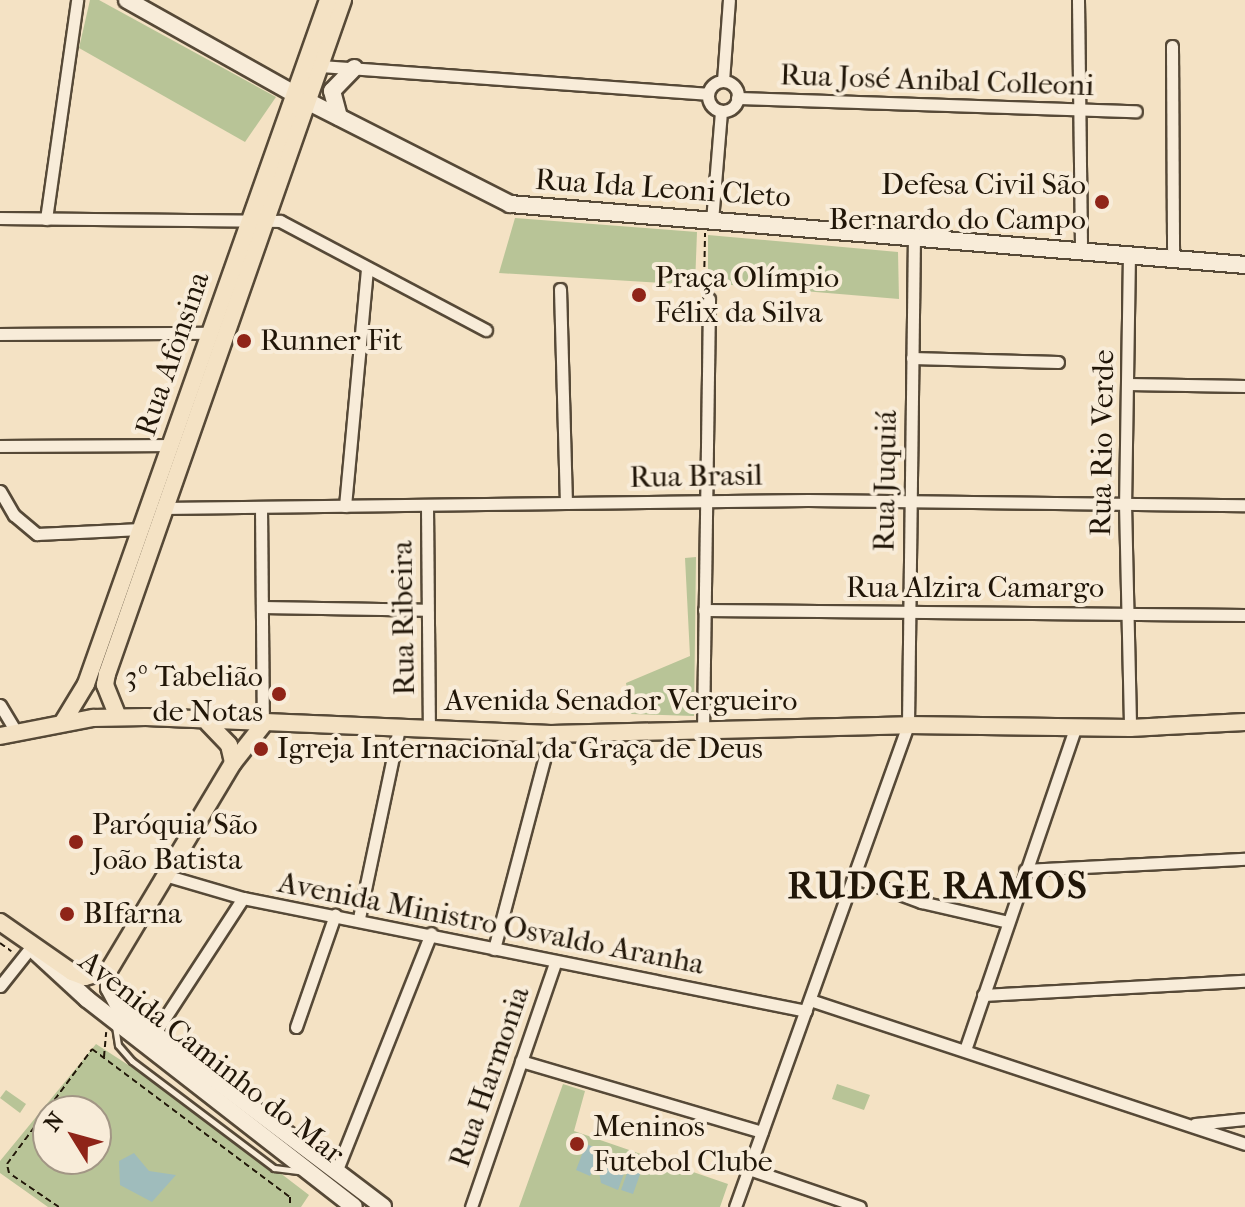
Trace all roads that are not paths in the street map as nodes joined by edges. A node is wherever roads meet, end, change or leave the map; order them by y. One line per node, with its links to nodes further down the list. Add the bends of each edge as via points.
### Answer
1 (77, 0): 19 (street)
2 (127, 0): 12 (street, Rua Ida Leoni Cleto)
3 (328, 0): 12 (main road, Rua Afonsina)
4 (343, 0): 8 (main road, Rua Afonsina)
5 (729, 0): 10 (street)
6 (1078, 0): 15 (street)
7 (1172, 46): 25 (street)
8 (319, 66): 9 (street); 12 (main road, Rua Afonsina)
9 (354, 68): 11 (street); 17 (street, via 332,91)
10 (723, 81): 11 (street); 13 (street, via 733,85)
11 (708, 94): 14 (street, via 711,105)
12 (301, 97): 17 (street, Rua Ida Leoni Cleto); 20 (main road, Rua Afonsina)
13 (737, 98): 14 (street, via 733,107); 15 (street, Rua José Anibal Colleoni)
14 (721, 111): 21 (street)
15 (1078, 111): 16 (street, Rua José Anibal Colleoni); 23 (street)
16 (1136, 111)
17 (339, 117): 21 (street, Rua Ida Leoni Cleto, via 510,204)
18 (0, 218): 19 (street)
19 (46, 219): 20 (street)
20 (258, 220): 27 (street, via 280,221); 31 (main road, Rua Afonsina); 48 (main road, Rua Afonsina)
21 (709, 221): 22 (street, Rua Ida Leoni Cleto)
22 (914, 237): 23 (street, Rua Ida Leoni Cleto); 33 (street, Rua Juquiá)
23 (1081, 252): 24 (street, Rua Ida Leoni Cleto)
24 (1129, 254): 25 (street, Rua Ida Leoni Cleto); 35 (street, Rua Rio Verde)
25 (1173, 258): 26 (street, Rua Ida Leoni Cleto)
26 (1245, 265)
27 (367, 268): 30 (street); 45 (street)
28 (560, 289): 42 (street)
29 (709, 299): 41 (street)
30 (486, 330)
31 (211, 333): 32 (street); 37 (main road, Rua Afonsina)
32 (0, 334)
33 (912, 358): 34 (street); 40 (street, Rua Juquiá)
34 (1058, 362)
35 (1128, 384): 36 (street); 43 (street, Rua Rio Verde)
36 (1245, 386)
37 (171, 445): 38 (street); 48 (main road, Rua Afonsina)
38 (0, 446)
39 (0, 491): 49 (street, via 14,515 37,534)
40 (909, 500): 41 (street, Rua Brasil); 43 (street, Rua Brasil); 53 (street, Rua Juquiá)
41 (707, 501): 42 (street, Rua Brasil); 52 (street)
42 (566, 503): 47 (street, Rua Brasil)
43 (1125, 503): 44 (street, Rua Brasil); 54 (street, Rua Rio Verde)
44 (1245, 505)
45 (345, 506): 46 (street, Rua Brasil); 47 (street, Rua Brasil)
46 (261, 507): 48 (street, Rua Brasil); 50 (street)
47 (427, 507): 51 (street, Rua Ribeira)
48 (156, 508): 49 (main road, Rua Afonsina); 57 (main road, Rua Afonsina, via 107,674 107,694)
49 (141, 529): 58 (main road, Rua Afonsina, via 86,684)
50 (262, 607): 51 (street); 61 (street)
51 (426, 610): 66 (street, Rua Ribeira)
52 (704, 610): 53 (street, Rua Alzira Camargo); 67 (street)
53 (908, 612): 54 (street, Rua Alzira Camargo); 62 (street, Rua Juquiá)
54 (1127, 613): 55 (street, Rua Alzira Camargo); 64 (street, Rua Rio Verde)
55 (1245, 615)
56 (0, 705): 68 (street)
57 (118, 717): 58 (main road, Avenida Senador Vergueiro); 60 (main road, Avenida Senador Vergueiro)
58 (63, 722): 68 (main road, Avenida Senador Vergueiro)
59 (1245, 722): 64 (main road, Avenida Senador Vergueiro)
60 (208, 723): 61 (main road, Avenida Senador Vergueiro); 70 (main road, via 229,745)
61 (263, 725): 65 (main road, Avenida Senador Vergueiro); 70 (main road)
62 (908, 725): 63 (main road, Avenida Senador Vergueiro); 67 (main road, Avenida Senador Vergueiro); 74 (street, Rua Juquiá)
63 (1075, 728): 64 (main road, Avenida Senador Vergueiro); 72 (street)
64 (1130, 728)
65 (399, 729): 66 (main road, Avenida Senador Vergueiro); 77 (street)
66 (429, 729): 69 (main road, Avenida Senador Vergueiro)
67 (703, 732): 69 (main road, Avenida Senador Vergueiro)
68 (9, 734)
69 (551, 734): 82 (street)
70 (233, 763): 73 (main road)
71 (1245, 859): 72 (street)
72 (1025, 870): 79 (street)
73 (168, 876): 75 (street, Avenida Ministro Osvaldo Aranha); 84 (main road)
74 (854, 877): 79 (street, via 921,902); 88 (street, Rua Juquiá)
75 (243, 898): 76 (street, Avenida Ministro Osvaldo Aranha); 90 (street)
76 (335, 915): 77 (street, Avenida Ministro Osvaldo Aranha); 89 (street)
77 (359, 918): 80 (street, Avenida Ministro Osvaldo Aranha)
78 (0, 922): 81 (main road, Avenida Caminho do Mar)
79 (1008, 922): 87 (street)
80 (431, 933): 82 (street, Avenida Ministro Osvaldo Aranha); 98 (street)
81 (33, 949): 84 (main road, Avenida Caminho do Mar, via 85,977); 86 (street); 99 (street, Avenida Caminho do Mar, via 111,1025)
82 (494, 949): 83 (street, Avenida Ministro Osvaldo Aranha)
83 (555, 963): 88 (street, Avenida Ministro Osvaldo Aranha); 92 (street, Rua Harmonia)
84 (109, 970): 90 (street, Avenida Caminho do Mar, via 113,1000)
85 (1245, 981): 87 (street)
86 (0, 986)
87 (983, 995): 91 (street)
88 (808, 1006): 91 (street, Avenida Ministro Osvaldo Aranha); 95 (street, Rua Juquiá)
89 (296, 1027)
90 (155, 1033): 98 (street, Avenida Caminho do Mar)
91 (965, 1050): 94 (street, Avenida Ministro Osvaldo Aranha)
92 (521, 1061): 95 (street); 101 (street, Rua Harmonia)
93 (1245, 1119): 94 (street)
94 (1191, 1125): 96 (street, Avenida Ministro Osvaldo Aranha)
95 (762, 1132): 97 (street, Rua Juquiá)
96 (1245, 1144)
97 (749, 1169): 102 (street, Rua Juquiá); 103 (street)
98 (336, 1172): 100 (street, Avenida Caminho do Mar)
99 (354, 1207)
100 (383, 1207)
101 (471, 1207)
102 (735, 1207)
103 (860, 1207)

